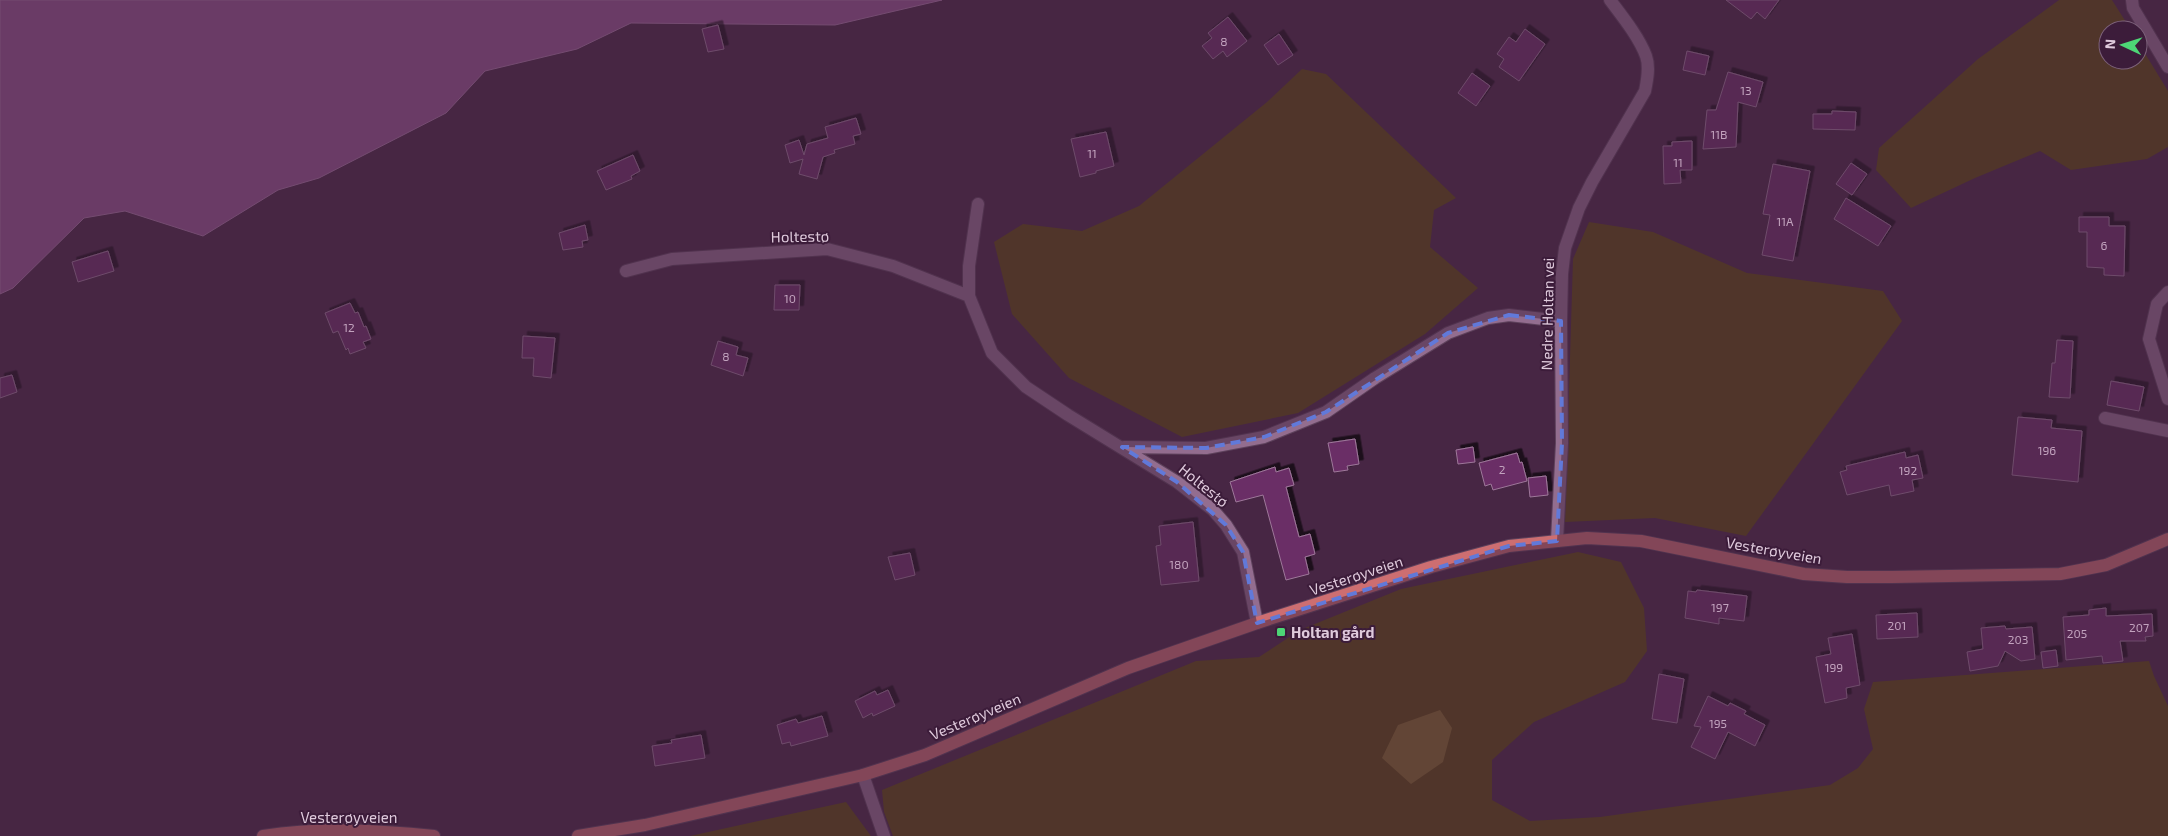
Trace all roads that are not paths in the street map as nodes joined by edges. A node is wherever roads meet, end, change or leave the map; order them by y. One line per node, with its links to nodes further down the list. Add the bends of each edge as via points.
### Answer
1 (1610, 0): 8 (street, Nedre Holtan vei, via 1646,57 1648,78 1645,91 1592,182 1573,222 1565,248)
2 (2132, 0): 3 (street)
3 (2168, 67)
4 (978, 204): 7 (street, Holtestø, via 969,266)
5 (626, 271): 7 (street, Holtestø, via 672,259 827,250 893,266)
6 (2168, 292): 9 (street, via 2156,304 2150,339)
7 (970, 296): 12 (street, Holtestø, via 992,353 1026,387)
8 (1561, 321): 12 (street, Holtestø, via 1509,315 1488,318 1448,333 1326,412 1264,437 1206,448); 14 (street, Nedre Holtan vei, via 1562,443)
9 (2168, 399)
10 (2105, 418): 11 (street)
11 (2168, 431)
12 (1122, 447): 15 (street, Holtestø, via 1177,482 1213,510 1226,525 1244,552)
13 (2168, 539): 14 (main road, Vesterøyveien, via 2106,565 2060,574 1892,577 1804,574 1641,541 1587,538)
14 (1557, 541): 15 (main road, Vesterøyveien, via 1508,546 1431,567)
15 (1257, 623): 16 (main road, Vesterøyveien, via 1128,668 925,754)
16 (863, 776): 19 (main road, Vesterøyveien); 20 (street)
17 (263, 836): 18 (main road, Vesterøyveien, via 347,830)
18 (434, 836)
19 (578, 836)
20 (884, 836)

